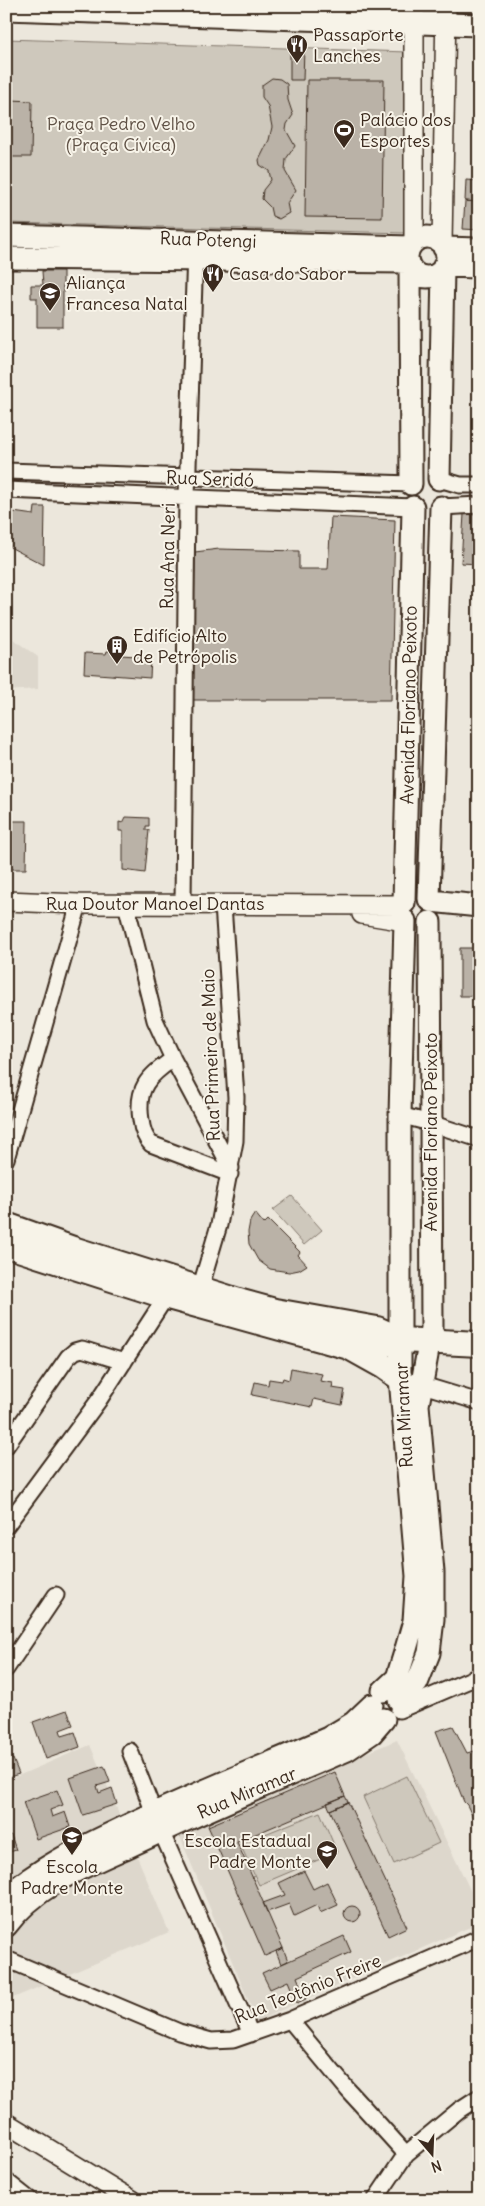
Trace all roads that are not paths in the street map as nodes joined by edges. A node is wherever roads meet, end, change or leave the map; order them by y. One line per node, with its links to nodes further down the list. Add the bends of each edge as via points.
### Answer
1 (6, 9): 2 (main road)
2 (414, 15): 3 (main road); 5 (street)
3 (446, 15): 4 (main road); 6 (street)
4 (479, 25)
5 (414, 144): 6 (street); 11 (street)
6 (444, 144): 12 (street)
7 (6, 236): 8 (main road, Rua Potengi)
8 (87, 237): 10 (main road, Rua Potengi); 14 (main road)
9 (479, 249): 12 (main road)
10 (195, 250): 11 (main road, Rua Potengi); 14 (main road, Rua Potengi); 20 (street, Rua Ana Neri)
11 (410, 254): 12 (main road, via 425,237 432,238); 12 (main road, via 417,274 428,276 439,272); 16 (main road)
12 (443, 256): 15 (main road); 17 (main road)
13 (6, 258): 14 (main road, Rua Potengi)
14 (87, 259)
15 (479, 267)
16 (409, 378): 17 (main road); 22 (main road)
17 (442, 378): 21 (main road)
18 (6, 471): 19 (street, Rua Seridó)
19 (81, 473): 20 (street, Rua Seridó); 25 (street)
20 (189, 476): 22 (street, Rua Seridó); 26 (street, Rua Ana Neri)
21 (439, 479): 22 (main road, via 421,476); 23 (street, via 460,485); 29 (main road, via 446,496)
22 (412, 484): 28 (main road, via 408,496)
23 (479, 485)
24 (6, 490): 25 (street, Rua Seridó)
25 (81, 492): 26 (street, Rua Seridó)
26 (187, 497): 28 (street, Rua Seridó); 33 (street, Rua Ana Neri)
27 (479, 506): 29 (street)
28 (413, 507): 29 (main road, via 430,513); 37 (main road, Avenida Floriano Peixoto)
29 (441, 507): 36 (main road, Avenida Floriano Peixoto)
30 (6, 902): 31 (street, Rua Doutor Manoel Dantas)
31 (79, 904): 32 (street, Rua Doutor Manoel Dantas); 43 (street)
32 (126, 904): 33 (street, Rua Doutor Manoel Dantas); 39 (street, via 155,1020)
33 (183, 904): 34 (street, Rua Doutor Manoel Dantas)
34 (223, 905): 37 (street, Rua Doutor Manoel Dantas, via 304,904); 44 (street, Rua Primeiro de Maio, via 236,1097 235,1141)
35 (479, 906): 36 (main road)
36 (430, 911): 37 (main road, via 416,895); 37 (main road, via 418,927 413,927); 38 (main road); 41 (main road, Avenida Floriano Peixoto)
37 (404, 912): 40 (main road, Avenida Floriano Peixoto)
38 (479, 915)
39 (173, 1059): 44 (street); 44 (street, via 155,1071 139,1100 145,1136 151,1144)
40 (400, 1115): 41 (street); 49 (main road, Avenida Floriano Peixoto)
41 (430, 1122): 42 (street); 50 (main road, Avenida Floriano Peixoto)
42 (479, 1139)
43 (6, 1159)
44 (230, 1171): 47 (street, Rua Primeiro de Maio, via 219,1225)
45 (6, 1225): 48 (main road)
46 (6, 1245): 48 (main road)
47 (200, 1289): 48 (main road); 49 (main road, via 275,1310 377,1329)
48 (171, 1290): 52 (main road); 53 (street)
49 (401, 1340): 50 (main road); 52 (main road, via 378,1346); 54 (main road, Rua Miramar)
50 (430, 1342): 51 (main road); 55 (main road, Rua Miramar)
51 (479, 1344)
52 (349, 1347): 54 (main road)
53 (124, 1362): 57 (street, via 82,1349 75,1350); 58 (street)
54 (400, 1378): 55 (street); 62 (main road, Rua Miramar, via 417,1576 414,1621)
55 (422, 1385): 56 (street); 62 (main road, Rua Miramar, via 418,1405 419,1432 433,1572 433,1619 429,1653 416,1683)
56 (479, 1402)
57 (6, 1446)
58 (6, 1526)
59 (56, 1595): 60 (street)
60 (6, 1669)
61 (479, 1676): 62 (street)
62 (388, 1705): 64 (main road, Rua Miramar, via 328,1738)
63 (130, 1751): 64 (street)
64 (157, 1821): 65 (main road, Rua Miramar, via 54,1861 27,1878); 66 (main road, Rua Miramar, via 42,1890); 70 (street)
65 (6, 1897)
66 (6, 1926)
67 (479, 1938): 69 (street, Rua Teotônio Freire)
68 (11, 1961): 70 (street, Rua Teotônio Freire, via 179,2032 211,2041 233,2040)
69 (290, 2020): 70 (street, Rua Teotônio Freire); 73 (street)
70 (251, 2034)
71 (479, 2096): 73 (street)
72 (6, 2123): 76 (street)
73 (406, 2154): 77 (street)
74 (6, 2180): 75 (street)
75 (30, 2200)
76 (132, 2200)
77 (375, 2200)

